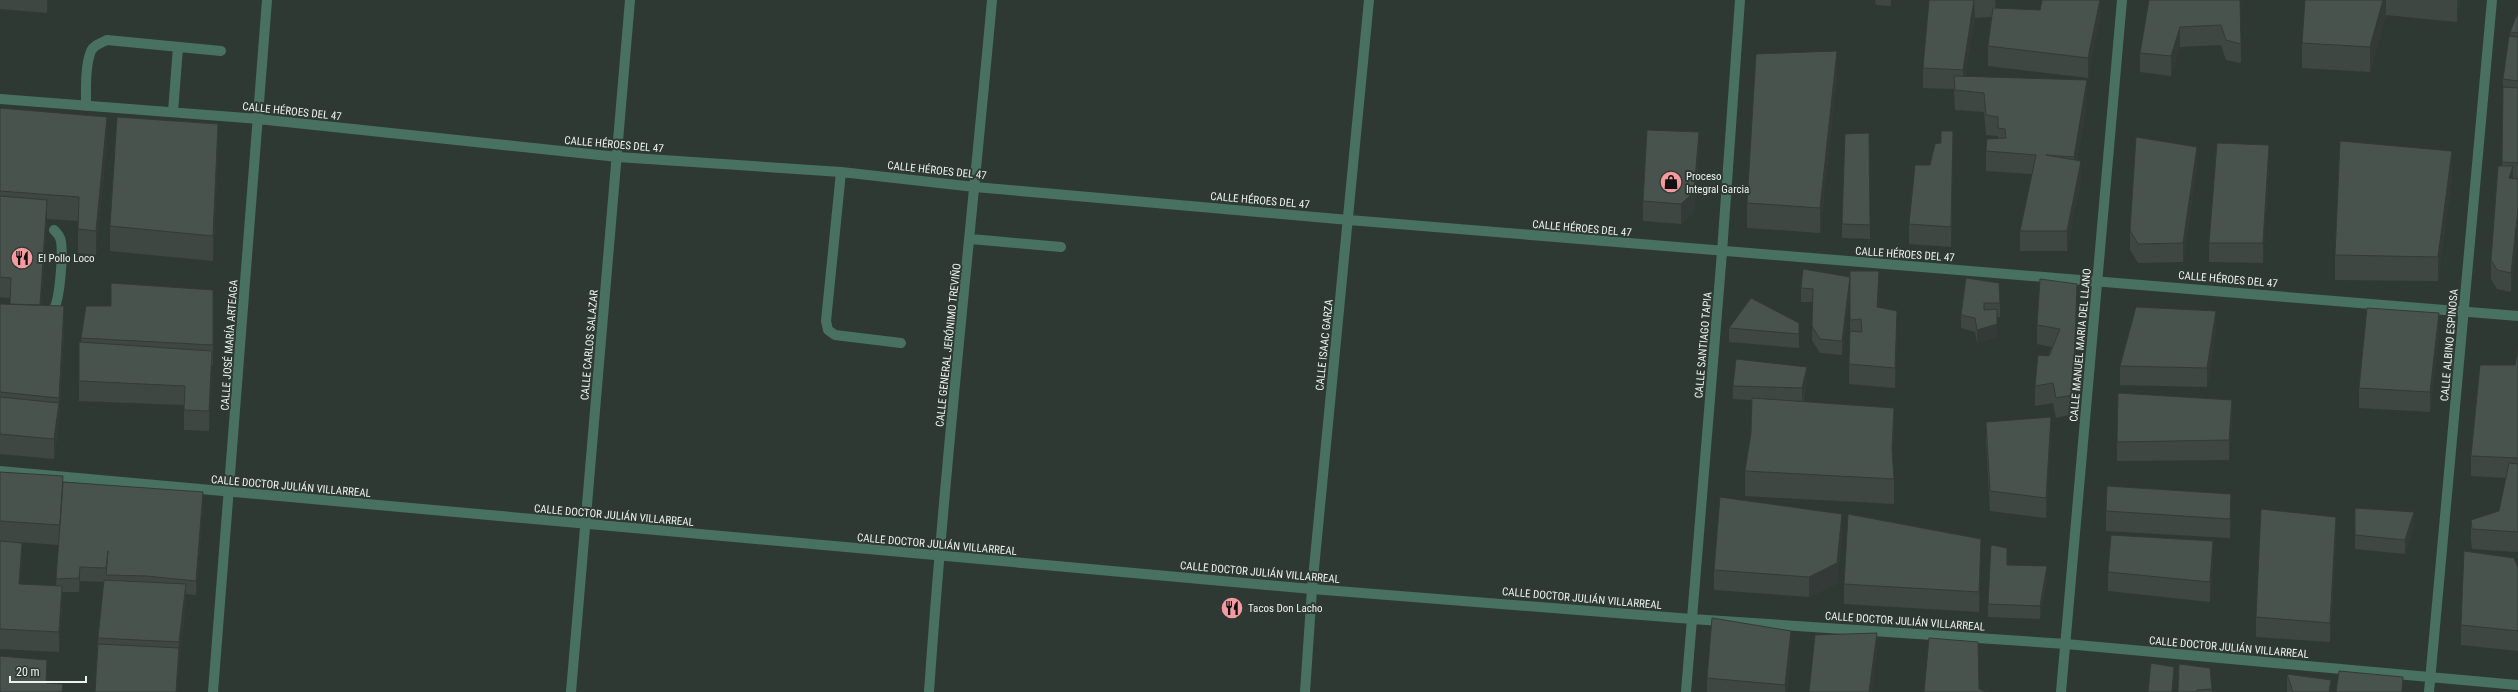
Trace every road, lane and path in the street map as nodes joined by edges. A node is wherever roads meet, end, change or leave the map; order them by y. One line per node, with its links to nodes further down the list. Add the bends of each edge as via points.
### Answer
1 (268, 0): 13 (street, CALLE JOSÉ MARÍA ARTEAGA)
2 (630, 0): 14 (street, CALLE CARLOS SALAZAR)
3 (992, 0): 16 (street, CALLE GENERAL JERÓNIMO TREVIÑO)
4 (1369, 0): 17 (street, CALLE ISAAC GARZA)
5 (1740, 0): 21 (street, CALLE SANTIAGO TAPIA)
6 (2122, 0): 22 (street, CALLE MANUEL MARIA DEL LLANO)
7 (2492, 0): 23 (street, CALLE ALBINO ESPINOSA)
8 (178, 47): 9 (street); 11 (street, via 107,40 97,44 89,61); 12 (street)
9 (221, 51)
10 (0, 99): 11 (street, CALLE HÉROES DEL 47)
11 (86, 106): 12 (street, CALLE HÉROES DEL 47)
12 (173, 112): 13 (street, CALLE HÉROES DEL 47)
13 (258, 119): 14 (street, CALLE HÉROES DEL 47); 28 (street, CALLE JOSÉ MARÍA ARTEAGA)
14 (618, 157): 15 (street, CALLE HÉROES DEL 47); 29 (street, CALLE CARLOS SALAZAR)
15 (841, 172): 16 (street, CALLE HÉROES DEL 47); 26 (street, via 826,321 828,330 835,335)
16 (975, 186): 17 (street, CALLE HÉROES DEL 47); 19 (street, CALLE GENERAL JERÓNIMO TREVIÑO)
17 (1349, 220): 21 (street, CALLE HÉROES DEL 47); 31 (street, CALLE ISAAC GARZA)
18 (54, 230): 24 (street, via 60,238 61,247 57,305 49,312)
19 (971, 239): 20 (street); 30 (street, CALLE GENERAL JERÓNIMO TREVIÑO)
20 (1061, 247)
21 (1722, 252): 22 (street, CALLE HÉROES DEL 47); 32 (street, CALLE SANTIAGO TAPIA)
22 (2098, 281): 23 (street, CALLE HÉROES DEL 47); 33 (street, CALLE MANUEL MARIA DEL LLANO)
23 (2464, 312): 25 (street, CALLE HÉROES DEL 47); 34 (street, CALLE ALBINO ESPINOSA)
24 (41, 313)
25 (2518, 316)
26 (902, 343)
27 (0, 471): 28 (street, CALLE DOCTOR JULIÁN VILLARREAL)
28 (230, 493): 29 (street, CALLE DOCTOR JULIÁN VILLARREAL); 36 (street, CALLE JOSÉ MARÍA ARTEAGA)
29 (586, 524): 30 (street, CALLE DOCTOR JULIÁN VILLARREAL); 37 (street, CALLE CARLOS SALAZAR)
30 (938, 556): 31 (street, CALLE DOCTOR JULIÁN VILLARREAL); 38 (street, CALLE GENERAL JERÓNIMO TREVIÑO)
31 (1312, 589): 32 (street, CALLE DOCTOR JULIÁN VILLARREAL); 39 (street, CALLE ISAAC GARZA)
32 (1692, 619): 33 (street, CALLE DOCTOR JULIÁN VILLARREAL); 40 (street, CALLE SANTIAGO TAPIA)
33 (2066, 644): 34 (street, CALLE DOCTOR JULIÁN VILLARREAL); 41 (street, CALLE MANUEL MARIA DEL LLANO)
34 (2430, 678): 35 (street, CALLE DOCTOR JULIÁN VILLARREAL); 42 (street, CALLE ALBINO ESPINOSA)
35 (2518, 685)
36 (213, 692)
37 (571, 692)
38 (929, 692)
39 (1305, 692)
40 (1686, 692)
41 (2061, 692)
42 (2429, 692)

